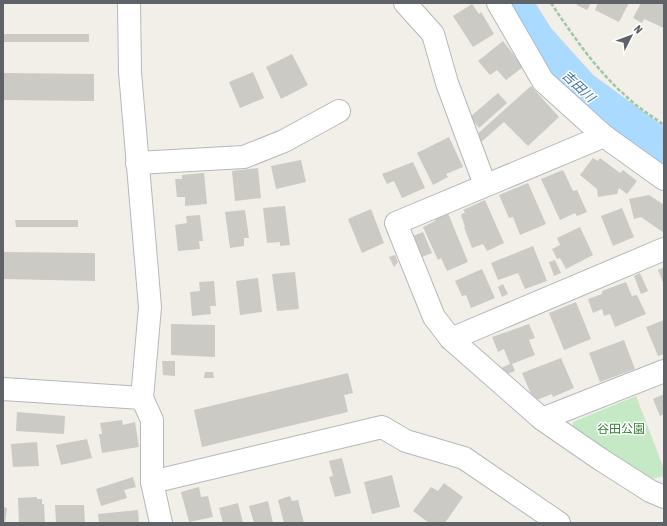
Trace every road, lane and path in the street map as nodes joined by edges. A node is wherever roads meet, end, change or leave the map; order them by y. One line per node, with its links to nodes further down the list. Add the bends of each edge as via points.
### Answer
1 (129, 3): 8 (street, via 130,72)
2 (405, 3): 10 (street, via 433,34 447,83)
3 (498, 3): 7 (street, via 543,80)
4 (551, 3): 6 (path, via 603,72 627,97)
5 (339, 111): 8 (street, via 284,141 244,157)
6 (664, 125)
7 (604, 136): 9 (street); 10 (street)
8 (137, 163): 15 (street, via 150,307)
9 (664, 179)
10 (485, 185): 12 (street, via 396,223 434,317)
11 (664, 249): 12 (street)
12 (451, 339): 16 (street)
13 (664, 371): 16 (street)
14 (3, 389): 15 (street)
15 (142, 398): 17 (street, via 152,420)
16 (542, 419): 18 (street, via 600,460)
17 (152, 482): 19 (street); 20 (street, via 382,427 406,441 464,458)
18 (659, 491)
19 (161, 523)
20 (559, 523)

